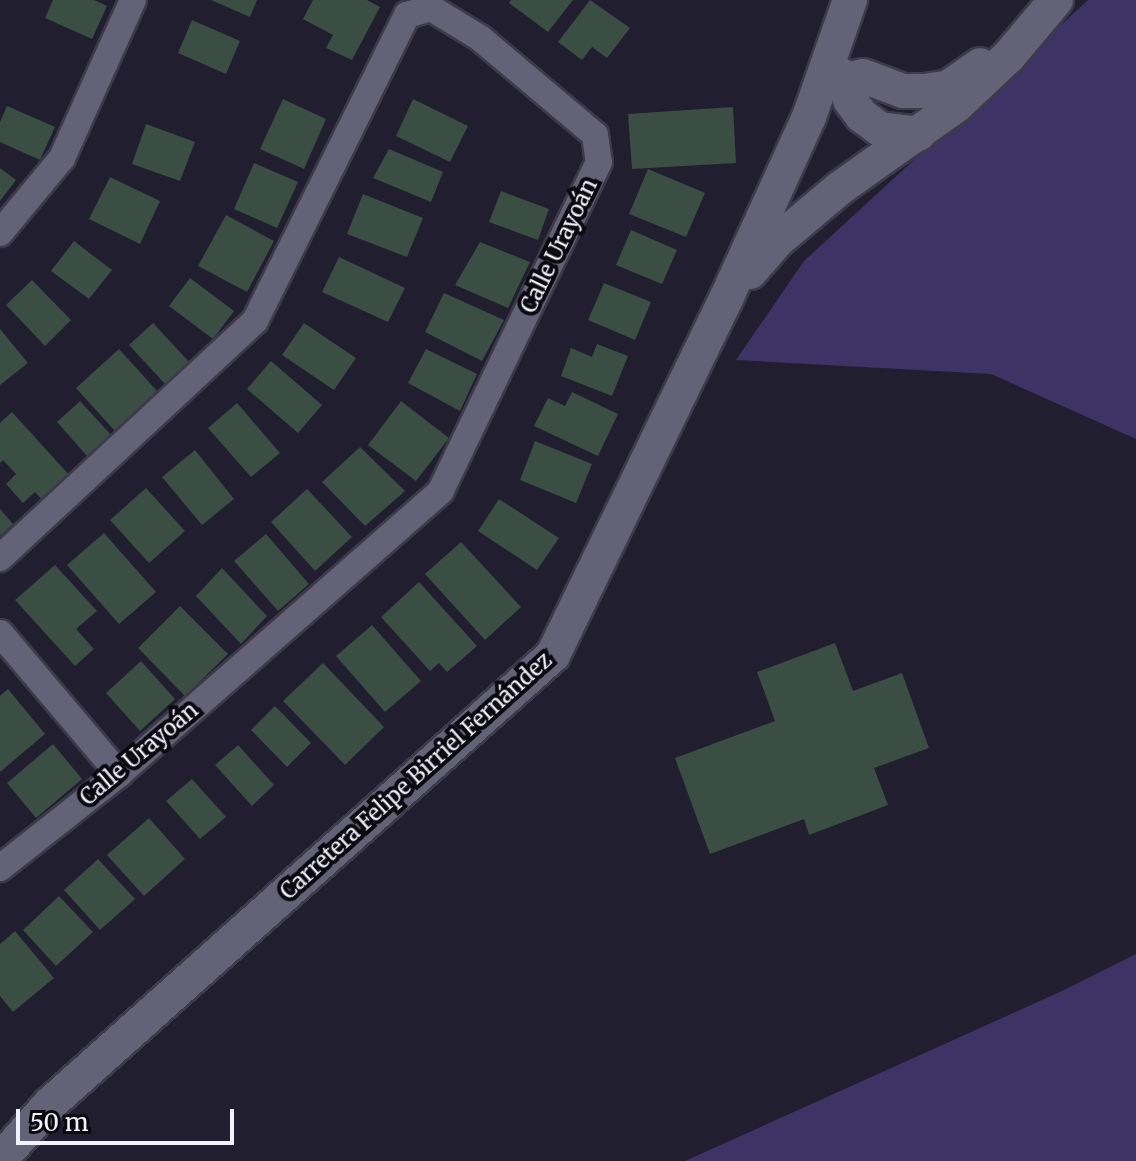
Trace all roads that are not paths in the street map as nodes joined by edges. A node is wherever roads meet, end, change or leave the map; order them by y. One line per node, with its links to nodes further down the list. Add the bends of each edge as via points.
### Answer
1 (133, 0): 7 (street, via 62,158)
2 (850, 0): 5 (street, Carretera Felipe Birriel Fernández)
3 (1047, 0): 5 (street, via 973,72 949,87 903,91)
4 (1056, 0): 6 (street, via 1009,56)
5 (837, 72): 6 (street, via 862,116 880,129); 8 (street, Carretera Felipe Birriel Fernández, via 809,117)
6 (919, 134): 8 (street, via 840,188 777,241)
7 (0, 233)
8 (726, 299): 13 (street, Carretera Felipe Birriel Fernández, via 553,655 50,1104)
9 (0, 558): 11 (street, Calle Urayoán, via 255,321 407,15 431,8 480,38 595,135 599,162 441,491)
10 (0, 633): 11 (street)
11 (119, 774): 12 (street, Calle Urayoán)
12 (0, 868)
13 (0, 1160)

